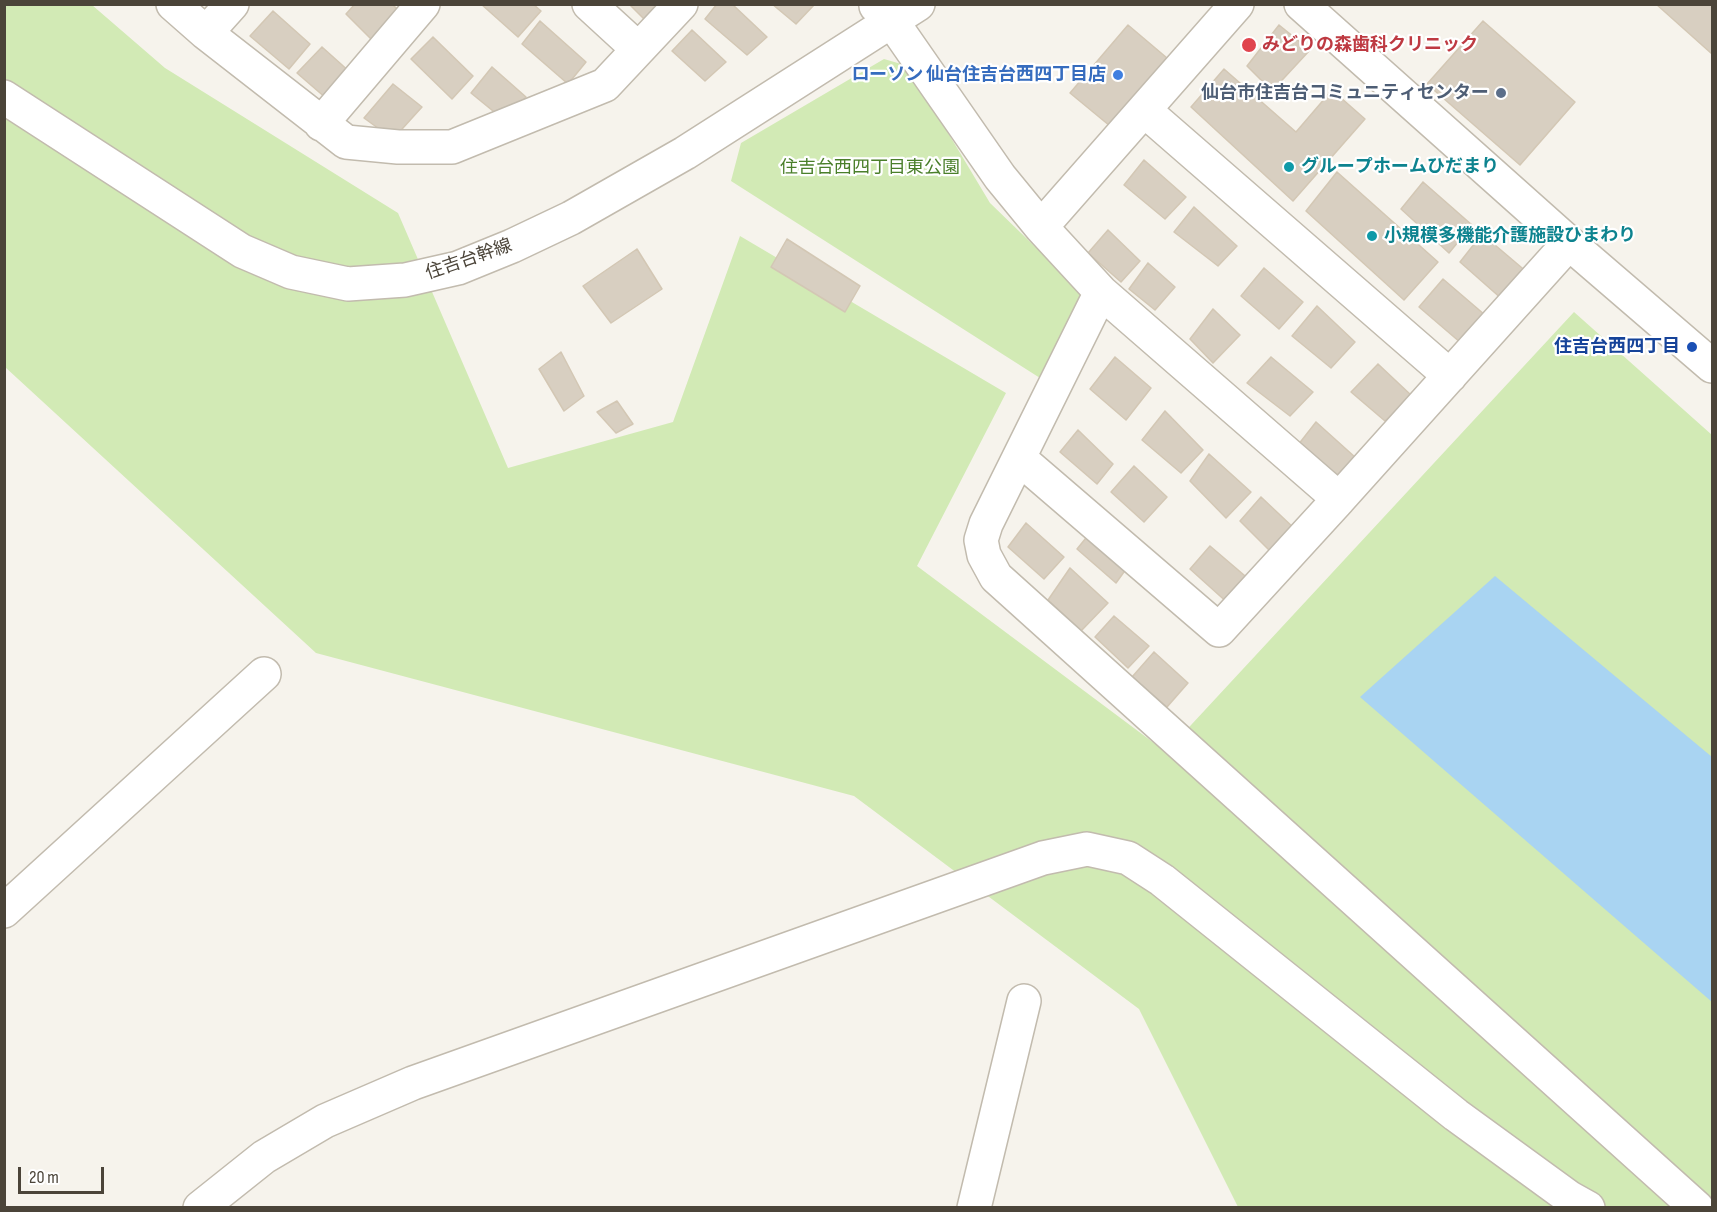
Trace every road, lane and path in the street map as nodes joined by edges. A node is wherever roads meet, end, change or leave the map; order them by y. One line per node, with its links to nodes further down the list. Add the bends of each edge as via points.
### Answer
1 (173, 4): 9 (street)
2 (232, 4): 9 (street)
3 (423, 4): 13 (street)
4 (589, 4): 10 (street)
5 (681, 4): 10 (street)
6 (1237, 4): 12 (street)
7 (1301, 4): 15 (street)
8 (895, 10): 11 (street, 住吉台幹線, via 685,153 571,218 458,268 405,280 348,284 291,272 242,251); 14 (street, via 1000,177)
9 (206, 33): 13 (street)
10 (638, 49): 13 (street, via 605,85 452,147 346,142)
11 (4, 97)
12 (1144, 110): 14 (street); 18 (street)
13 (321, 124)
14 (1041, 227): 16 (street)
15 (1569, 243): 17 (street); 18 (street)
16 (1101, 292): 19 (street); 20 (street)
17 (1713, 366)
18 (1450, 376): 20 (street)
19 (1020, 459): 20 (street, via 1219,630); 27 (street, via 981,540 996,577)
20 (1339, 499)
21 (264, 674): 22 (street)
22 (4, 910)
23 (1024, 1001): 25 (street)
24 (200, 1208): 26 (street, via 264,1157 304,1133 413,1083 1043,858 1087,849 1128,858 1162,880 1456,1115)
25 (974, 1208)
26 (1588, 1208)
27 (1697, 1208)

